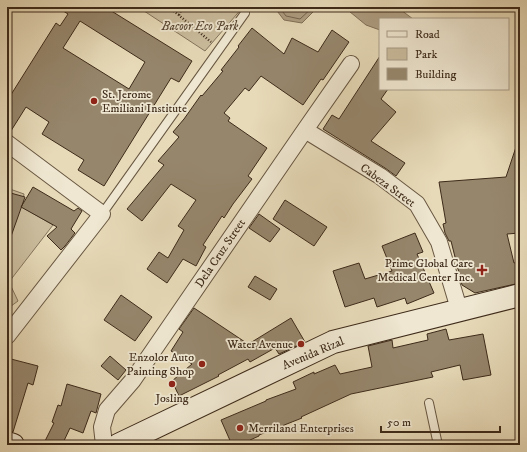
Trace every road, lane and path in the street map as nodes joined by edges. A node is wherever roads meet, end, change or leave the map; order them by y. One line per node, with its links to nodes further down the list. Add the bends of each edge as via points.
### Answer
1 (169, 7): 4 (path)
2 (182, 7): 4 (path)
3 (245, 13): 5 (lane)
4 (179, 15): 5 (path)
5 (219, 49): 9 (lane)
6 (351, 64): 7 (street, Dela Cruz Street)
7 (304, 130): 11 (street, Cabeza Street, via 380,176 417,204 439,242); 16 (street, Dela Cruz Street, via 137,374 107,410 102,428)
8 (7, 143): 9 (street)
9 (102, 214): 12 (street)
10 (520, 295): 11 (main road, Avenida Rizal)
11 (459, 309): 17 (main road, Avenida Rizal, via 333,342)
12 (7, 336)
13 (430, 403): 18 (lane)
14 (7, 443): 15 (main road)
15 (13, 445)
16 (104, 445)
17 (118, 445)
18 (438, 445)

